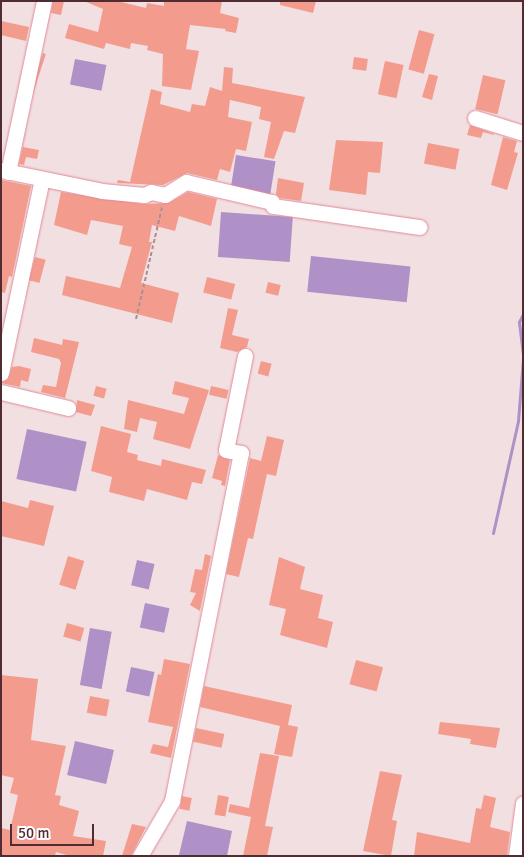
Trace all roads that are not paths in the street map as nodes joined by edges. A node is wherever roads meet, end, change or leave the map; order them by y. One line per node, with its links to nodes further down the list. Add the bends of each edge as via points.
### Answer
1 (44, 1): 4 (street)
2 (475, 118): 3 (street)
3 (523, 133)
4 (5, 171): 5 (street)
5 (42, 178): 6 (street, via 102,191 165,195 186,182 272,202 273,206); 8 (street)
6 (419, 227)
7 (245, 356): 12 (street, via 226,450 241,453 172,801)
8 (1, 373)
9 (1, 392): 10 (street)
10 (68, 408)
11 (523, 803): 13 (street)
12 (140, 856)
13 (516, 856)

